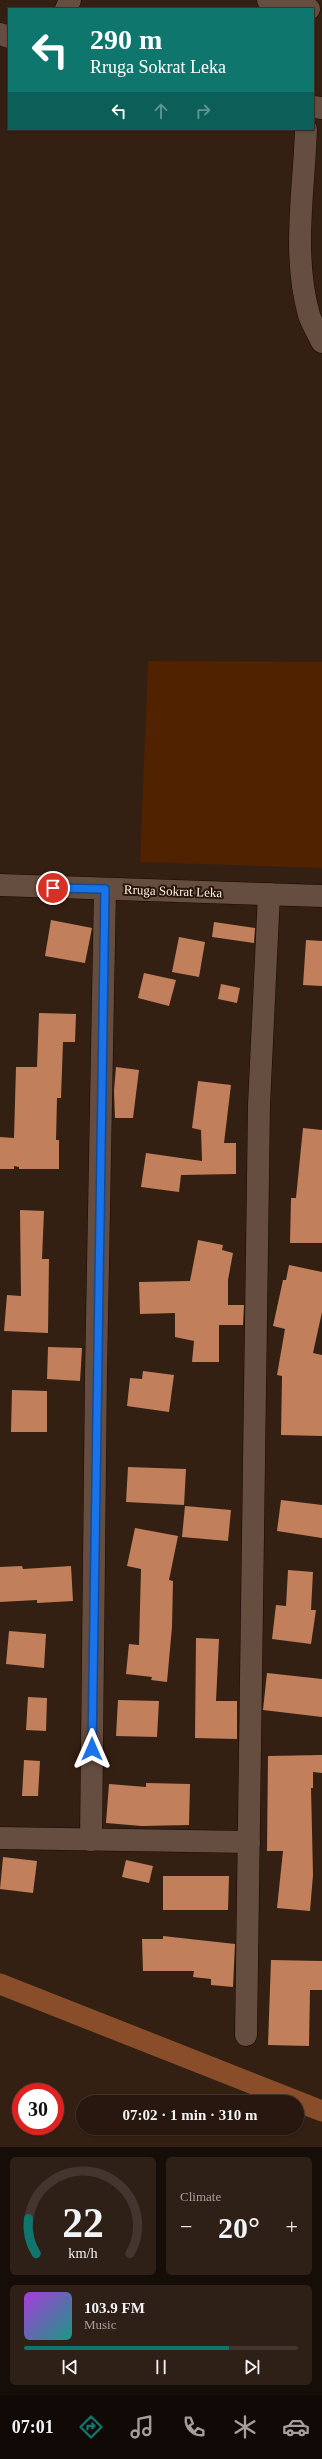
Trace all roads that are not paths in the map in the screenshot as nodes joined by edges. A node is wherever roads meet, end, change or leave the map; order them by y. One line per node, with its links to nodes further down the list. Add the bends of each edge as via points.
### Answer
1 (268, 0): 2 (street)
2 (304, 8)
3 (306, 138): 4 (street, via 299,244 309,316)
4 (322, 342)
5 (0, 886): 6 (street, Rruga Sokrat Leka)
6 (105, 889): 7 (street, Rruga Sokrat Leka); 10 (street, via 96,1373)
7 (268, 894): 8 (street, Rruga Sokrat Leka); 11 (street, via 259,1105)
8 (322, 896)
9 (0, 1838): 10 (street)
10 (92, 1840): 11 (street)
11 (250, 1842): 12 (street)
12 (246, 2034)

